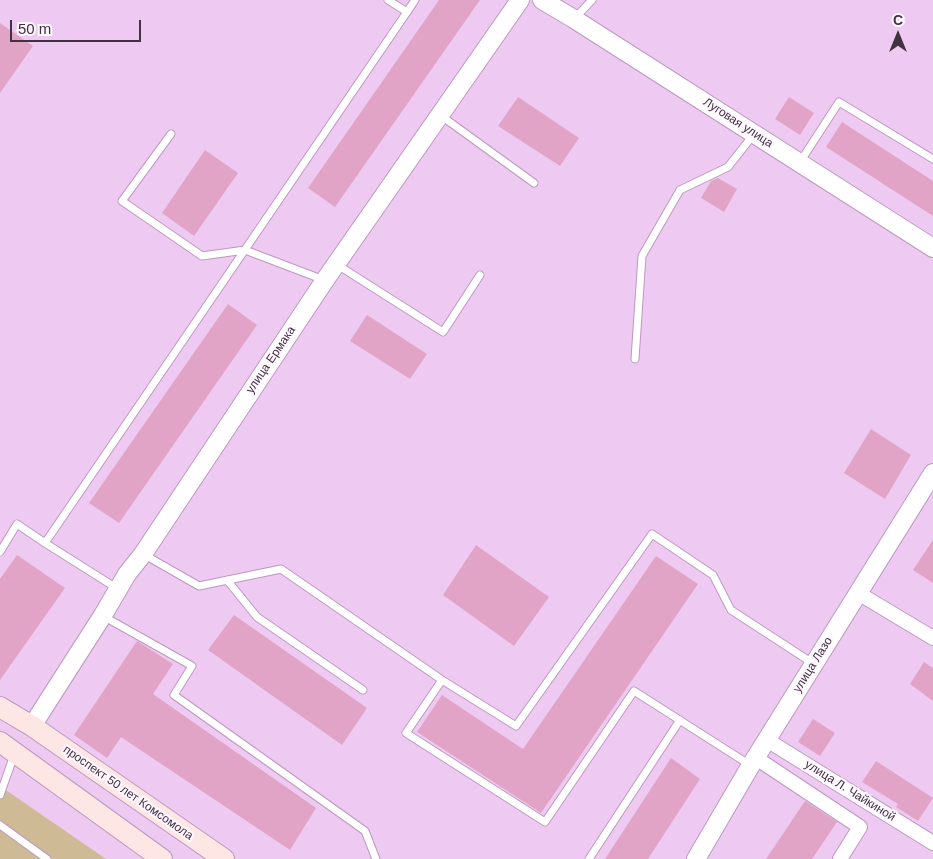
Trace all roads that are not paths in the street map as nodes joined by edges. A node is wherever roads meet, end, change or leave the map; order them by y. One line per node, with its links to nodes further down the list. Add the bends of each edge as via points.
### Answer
1 (388, 0): 6 (lane)
2 (415, 0): 6 (lane)
3 (520, 0): 8 (street, улица Ермака)
4 (542, 0): 7 (street, Луговая улица)
5 (592, 0): 7 (lane)
6 (407, 12): 15 (lane)
7 (574, 19): 10 (street, Луговая улица)
8 (440, 115): 13 (lane); 16 (street, улица Ермака)
9 (171, 134): 15 (lane, via 122,201 202,256)
10 (754, 134): 12 (street, Луговая улица); 19 (lane, via 728,166 680,190 642,256)
11 (933, 159): 12 (lane, via 839,102)
12 (800, 163): 14 (street, Луговая улица)
13 (534, 183)
14 (933, 248)
15 (245, 250): 18 (lane); 22 (lane)
16 (336, 264): 17 (lane, via 443,332); 18 (street, улица Ермака)
17 (480, 275)
18 (325, 280): 24 (street, улица Ермака)
19 (635, 359)
20 (933, 473): 21 (street, улица Лазо)
21 (928, 493): 27 (street, улица Лазо)
22 (46, 543): 23 (lane, via 17,524); 26 (lane)
23 (0, 552)
24 (143, 554): 25 (lane, via 199,586); 26 (street, улица Ермака)
25 (227, 580): 31 (lane, via 281,569); 32 (lane, via 257,618)
26 (118, 590): 28 (street, улица Ермака)
27 (858, 593): 29 (street); 30 (street, улица Лазо)
28 (102, 616): 35 (street, улица Ермака); 45 (lane, via 192,666 174,695 365,831)
29 (933, 638)
30 (814, 664): 31 (lane, via 731,610 714,574 652,534 516,726); 36 (street, улица Лазо)
31 (442, 680): 34 (lane, via 406,733 545,822 634,691)
32 (363, 690)
33 (0, 707): 35 (main road, проспект 50 лет Комсомола)
34 (680, 720): 38 (lane); 46 (lane)
35 (32, 726): 37 (main road); 44 (main road, проспект 50 лет Комсомола)
36 (767, 740): 38 (street, улица Лазо); 41 (street, улица Л. Чайкиной)
37 (7, 747): 39 (lane); 43 (main road)
38 (753, 762): 47 (street, улица Лазо); 48 (street, via 860,827)
39 (0, 795)
40 (0, 825): 42 (lane)
41 (933, 843)
42 (47, 859)
43 (162, 859)
44 (224, 859)
45 (376, 859)
46 (589, 859)
47 (696, 859)
48 (840, 859)

